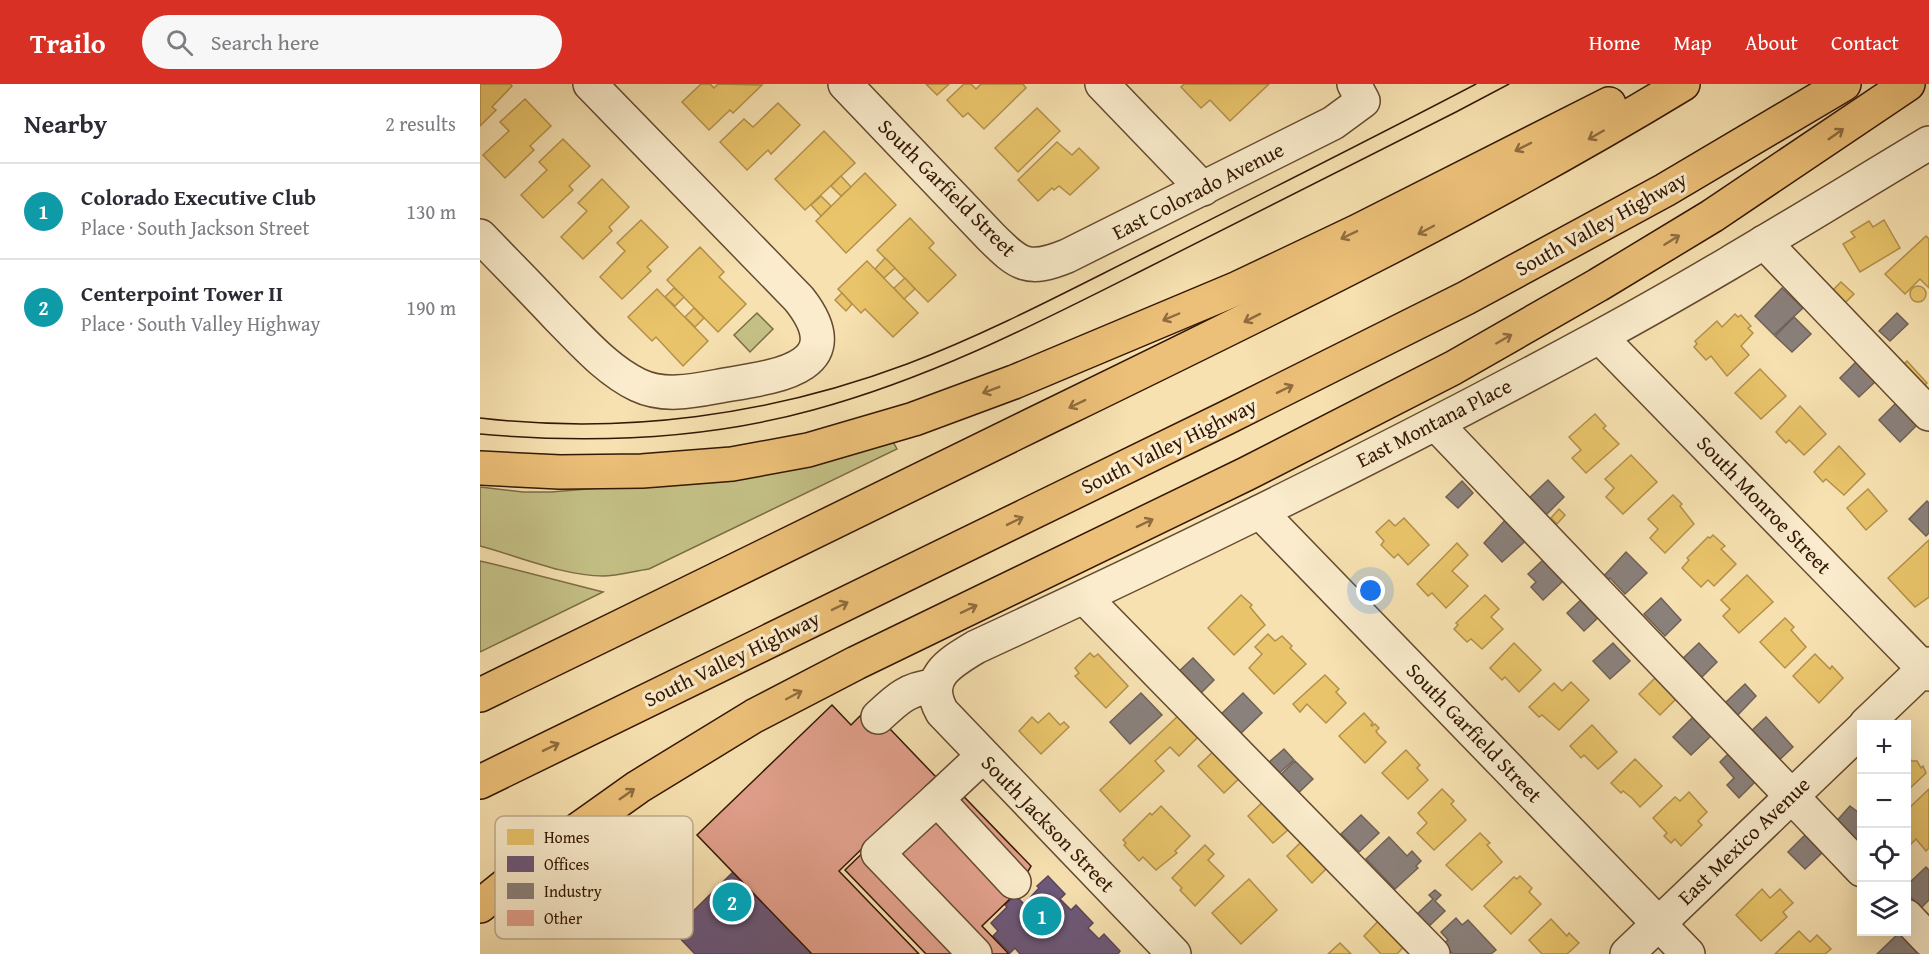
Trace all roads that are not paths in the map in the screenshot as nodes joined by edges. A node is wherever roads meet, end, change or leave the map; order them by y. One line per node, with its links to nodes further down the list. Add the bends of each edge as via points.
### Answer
1 (590, 84): 11 (street, via 799,299 811,315 817,333 812,355 801,367 763,379 683,392 657,392 638,386 613,371)
2 (844, 84): 13 (street, South Garfield Street, via 991,237)
3 (1102, 84): 10 (street)
4 (1650, 84): 17 (highway, one-way to 17, via 1238,288 1014,382 914,419 808,450 732,464 631,471)
5 (1683, 84): 22 (highway, one-way to 22, via 1372,258)
6 (1844, 84): 27 (highway, South Valley Highway, one-way to 6, via 1466,298 1665,190)
7 (1908, 84): 30 (highway, one-way to 7, via 754,717 837,673 1246,474 1453,368 1712,216)
8 (1359, 92): 10 (street, East Colorado Avenue, via 1333,123)
9 (1929, 143): 12 (street, East Montana Place)
10 (1203, 189): 13 (street, East Colorado Avenue, via 1067,256 1042,264)
11 (480, 236)
12 (1764, 242): 14 (street, East Montana Place); 15 (street)
13 (1026, 264)
14 (1600, 337): 16 (street, East Montana Place); 20 (street, South Monroe Street)
15 (1929, 414)
16 (1436, 424): 18 (street, East Montana Place); 28 (street)
17 (490, 469)
18 (1260, 512): 19 (street, East Montana Place); 36 (street, South Garfield Street)
19 (1084, 597): 21 (street, East Montana Place, via 968,652 946,668); 40 (street)
20 (1927, 669): 24 (street)
21 (934, 686): 23 (street, via 916,688 899,697); 26 (street, South Jackson Street, via 942,712)
22 (480, 695)
23 (878, 717)
24 (1870, 720)
25 (1857, 734): 28 (street, East Mexico Avenue)
26 (983, 756): 29 (street); 39 (street, South Jackson Street)
27 (488, 778)
28 (1791, 797): 31 (street); 36 (street, East Mexico Avenue)
29 (937, 799): 32 (street); 38 (street, via 878,853)
30 (597, 816)
31 (1857, 865)
32 (1014, 882)
33 (495, 894): 34 (highway, one-way to 33)
34 (480, 906)
35 (1911, 921): 37 (street)
36 (1659, 923): 41 (street, East Mexico Avenue); 42 (street, South Garfield Street)
37 (1929, 940)
38 (975, 954)
39 (1174, 954)
40 (1433, 954)
41 (1627, 954)
42 (1688, 954)

